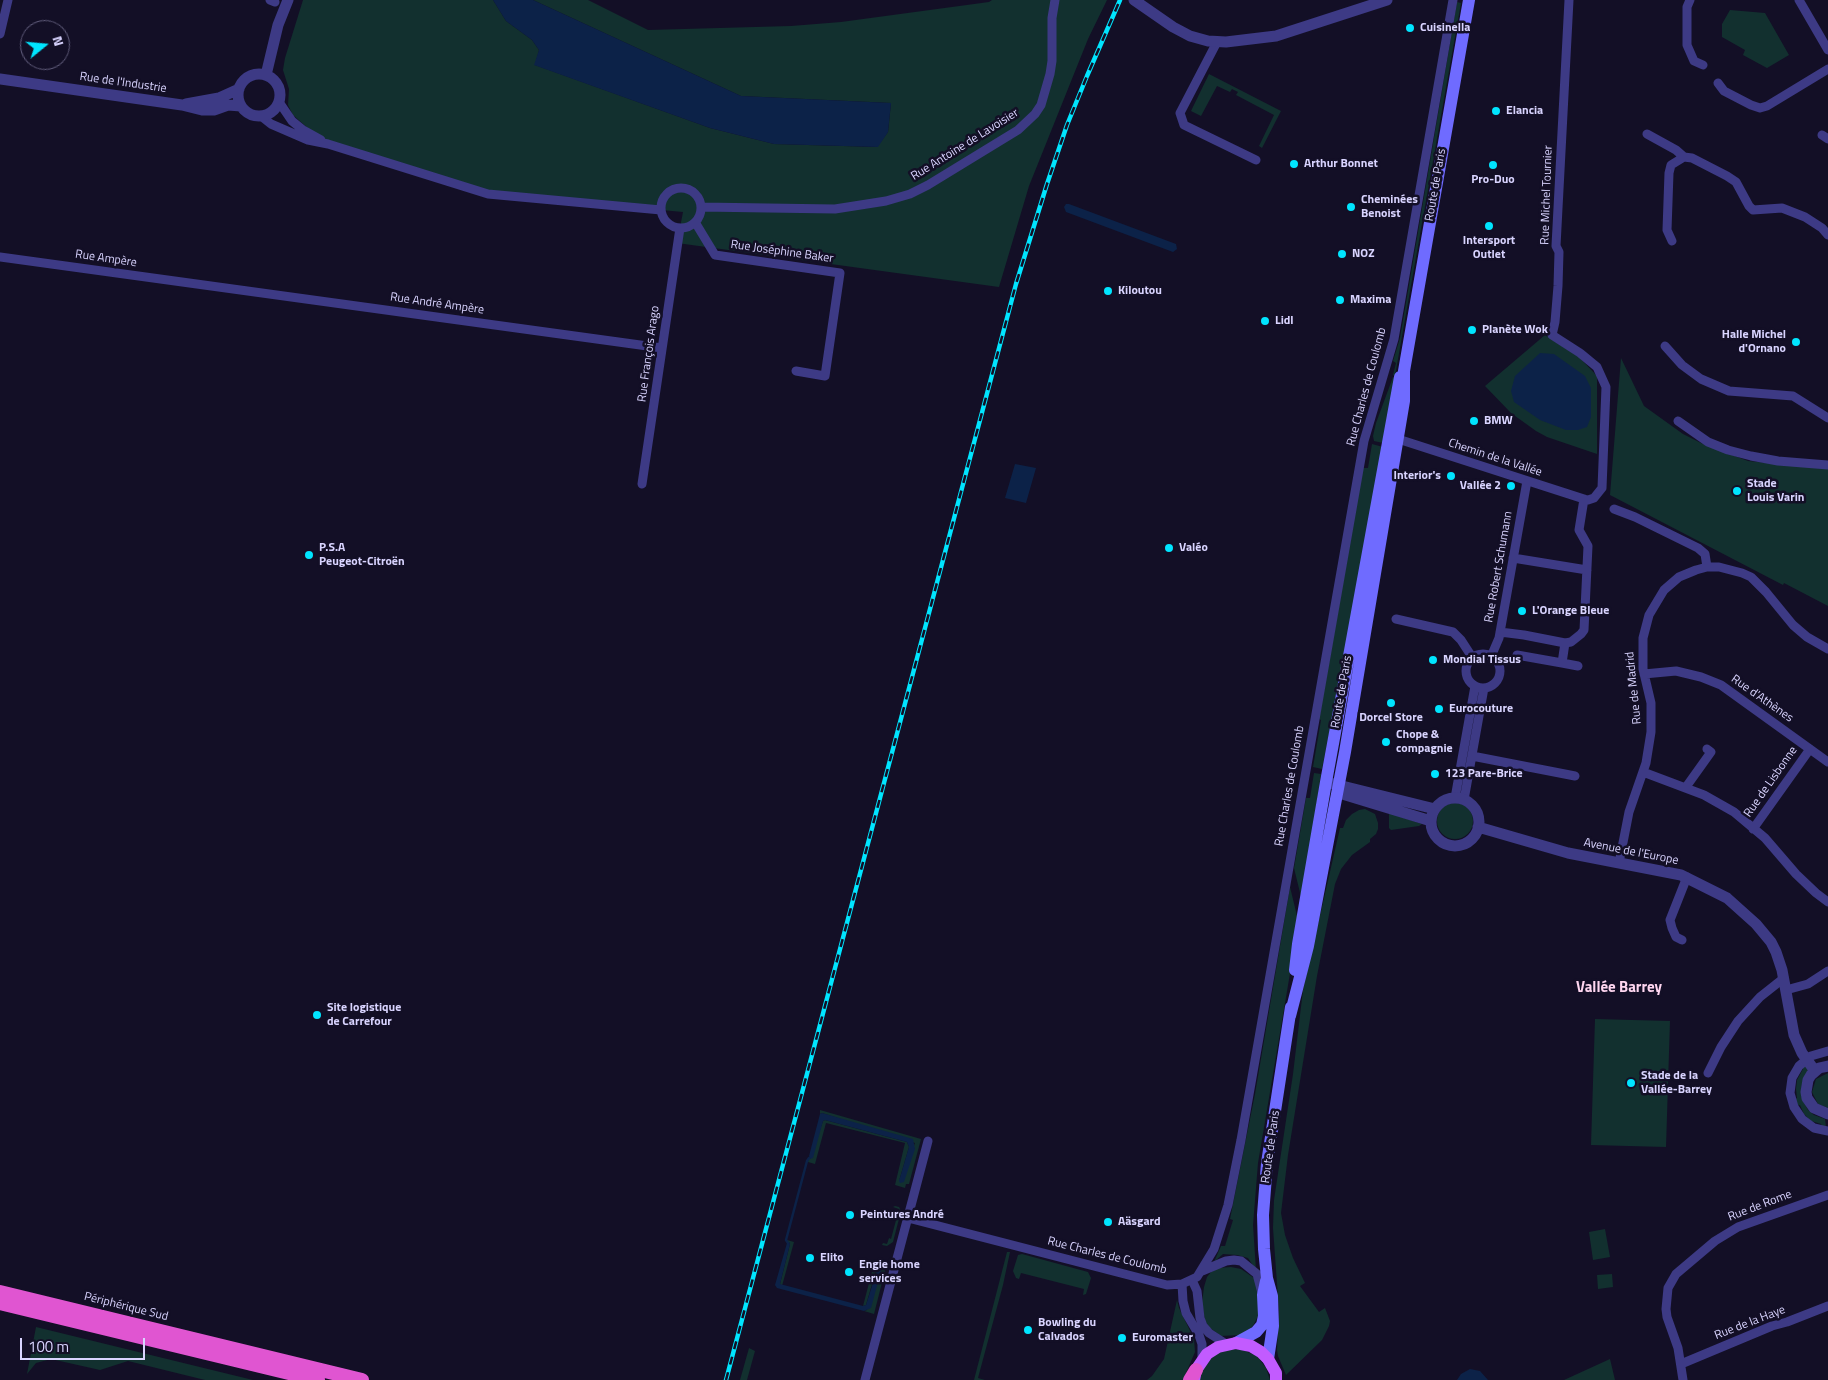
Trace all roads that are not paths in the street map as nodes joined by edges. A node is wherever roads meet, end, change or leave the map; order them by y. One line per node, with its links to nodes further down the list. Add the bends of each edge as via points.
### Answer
1 (8, 0): 11 (street)
2 (288, 0): 16 (street, via 278,25)
3 (1055, 0): 28 (street, Rue Antoine de Lavoisier, via 1050,74 1035,114 1018,130 928,185 886,201 835,209)
4 (1134, 0): 12 (street, via 1190,36)
5 (1387, 0): 12 (street, via 1276,36)
6 (1453, 0): 93 (street, Rue Charles de Coulomb, via 1394,339 1365,434 1239,1149 1224,1219 1214,1249)
7 (1469, 0): 39 (main road, Route de Paris)
8 (1569, 0): 47 (street, Rue Michel Tournier, via 1556,246 1559,252 1558,279 1552,335 1596,368 1606,387 1602,488 1591,500)
9 (1690, 0): 14 (street, via 1687,45 1694,61)
10 (1799, 0): 13 (street)
11 (0, 34)
12 (1217, 42): 27 (street, via 1180,113 1184,125)
13 (1828, 50)
14 (1703, 65)
15 (1828, 69): 18 (street, via 1760,108 1724,91)
16 (266, 75): 19 (street, via 249,77); 20 (street, via 279,87)
17 (0, 79): 21 (street, Rue de l'Industrie)
18 (1718, 83)
19 (239, 89): 21 (street, Rue de l'Industrie, via 219,98); 22 (street)
20 (279, 102): 23 (street, via 271,113); 25 (street, via 292,121)
21 (182, 106): 22 (street, Rue de l'Industrie, via 208,110 228,105)
22 (241, 106): 23 (street, via 248,114)
23 (262, 116): 25 (street, via 291,134)
24 (1647, 134): 26 (street)
25 (328, 144): 29 (street, via 488,194)
26 (1684, 157): 32 (street, via 1692,158 1736,182 1753,210 1782,208 1805,217); 33 (street, via 1671,165 1669,174 1667,230)
27 (1256, 160)
28 (701, 207): 29 (street, via 693,192 677,189 664,199); 30 (street)
29 (661, 210): 31 (street, via 667,222)
30 (695, 222): 31 (street); 38 (street, Rue Joséphine Baker, via 715,255 840,273 825,376)
31 (680, 228): 37 (street, Rue François Arago)
32 (1828, 235)
33 (1672, 241)
34 (0, 256): 35 (street, Rue Ampère)
35 (208, 285): 37 (street, Rue André Ampère)
36 (1665, 346): 40 (street, via 1682,365 1701,379 1730,391 1793,396)
37 (662, 348): 46 (street, Rue François Arago)
38 (796, 371)
39 (1404, 371): 42 (main road, Route de Paris, via 1398,378); 43 (main road, Route de Paris, via 1404,402)
40 (1828, 418)
41 (1678, 421): 44 (street, via 1700,437 1728,450 1778,461)
42 (1390, 426): 43 (street); 69 (main road, Route de Paris)
43 (1398, 439): 45 (street, Chemin de la Vallée); 69 (main road, Route de Paris, via 1375,582)
44 (1828, 466)
45 (1527, 481): 47 (street, Chemin de la Vallée); 49 (street, Rue Robert Schumann)
46 (642, 484)
47 (1584, 499): 51 (street, via 1579,530 1588,546)
48 (1614, 509): 50 (street, via 1666,530 1698,548 1705,554)
49 (1513, 558): 51 (street); 53 (street, Rue Robert Schumann)
50 (1707, 567): 55 (street, via 1734,570 1751,577 1793,625 1807,638); 61 (street, Rue de Madrid, via 1679,577 1657,599 1643,638)
51 (1587, 570): 54 (street, via 1584,630)
52 (1396, 619): 58 (street, via 1453,632)
53 (1500, 632): 54 (street); 56 (street, Rue Robert Schumann)
54 (1565, 644): 59 (street)
55 (1828, 649)
56 (1490, 655): 58 (street, via 1481,653); 62 (street, via 1498,663 1500,674 1494,684)
57 (1517, 655): 59 (street)
58 (1472, 657): 62 (street, via 1467,663 1466,674 1469,682)
59 (1562, 663): 60 (street)
60 (1578, 666)
61 (1644, 674): 64 (street, Rue d'Athènes, via 1676,671 1720,685); 67 (street, Rue de Madrid, via 1651,719)
62 (1480, 687): 65 (street); 71 (street)
63 (1708, 749): 70 (street, via 1711,752)
64 (1810, 749): 66 (street, Rue d'Athènes); 75 (street, Rue de Lisbonne)
65 (1472, 756): 68 (street); 71 (street)
66 (1828, 762)
67 (1643, 772): 70 (street, Rue de Lisbonne); 76 (street, Rue de Madrid, via 1628,812)
68 (1574, 776)
69 (1332, 787): 72 (street, via 1364,790); 73 (street); 94 (main road, Route de Paris, via 1308,946 1290,1016 1267,1163 1263,1215)
70 (1686, 787): 75 (street, Rue de Lisbonne, via 1720,804)
71 (1459, 799): 72 (street, via 1442,802); 74 (street, via 1472,805 1477,813)
72 (1435, 809): 73 (street)
73 (1431, 821): 74 (street, via 1437,838 1449,845 1466,843)
74 (1478, 828): 76 (street, Avenue de l'Europe, via 1568,854)
75 (1753, 829): 78 (street, Rue de Lisbonne, via 1773,846 1805,884)
76 (1619, 863): 77 (street, Avenue de l'Europe)
77 (1686, 877): 79 (street, via 1670,920 1676,937); 81 (street, Avenue de l'Europe, via 1727,898 1752,920 1776,952)
78 (1828, 902)
79 (1682, 940)
80 (1828, 971): 82 (street, via 1808,984)
81 (1784, 978): 82 (street, Avenue de l'Europe); 87 (street, via 1760,997 1738,1021)
82 (1786, 990): 84 (street, Avenue de l'Europe, via 1794,1035)
83 (1828, 1051): 84 (street)
84 (1806, 1059): 86 (street, Avenue de l'Europe); 89 (street, via 1792,1078 1791,1100 1797,1114 1808,1124)
85 (1828, 1066): 86 (street)
86 (1816, 1071): 88 (street, via 1808,1080 1807,1098 1814,1108)
87 (1708, 1073)
88 (1828, 1114)
89 (1828, 1131)
90 (928, 1141): 92 (street)
91 (1828, 1195): 103 (street, Rue de Rome, via 1738,1227 1680,1270 1670,1283 1666,1301)
92 (908, 1218): 96 (street, Rue Charles de Coulomb, via 1161,1284); 107 (street)
93 (1201, 1272): 95 (street, Rue Charles de Coulomb); 98 (street, via 1226,1261 1241,1261 1257,1274)
94 (1267, 1278): 98 (main road, Route de Paris); 102 (main road, Route de Paris, via 1272,1296 1273,1326)
95 (1192, 1280): 96 (street, Rue Charles de Coulomb); 101 (street, via 1203,1326 1209,1334)
96 (1182, 1284): 104 (street, via 1182,1301 1202,1344)
97 (0, 1292): 106 (highway, Périphérique Sud)
98 (1263, 1295): 101 (main road, Route de Paris, via 1262,1325 1256,1332)
99 (0, 1303): 105 (highway, Périphérique Sud)
100 (1828, 1306): 103 (street, Rue de la Haye)
101 (1231, 1344): 102 (main road, via 1251,1346); 104 (main road, via 1213,1350)
102 (1268, 1359): 108 (main road)
103 (1682, 1364): 109 (street, Rue de Rome)
104 (1196, 1372)
105 (318, 1380)
106 (362, 1380)
107 (866, 1380)
108 (1276, 1380)
109 (1683, 1380)

